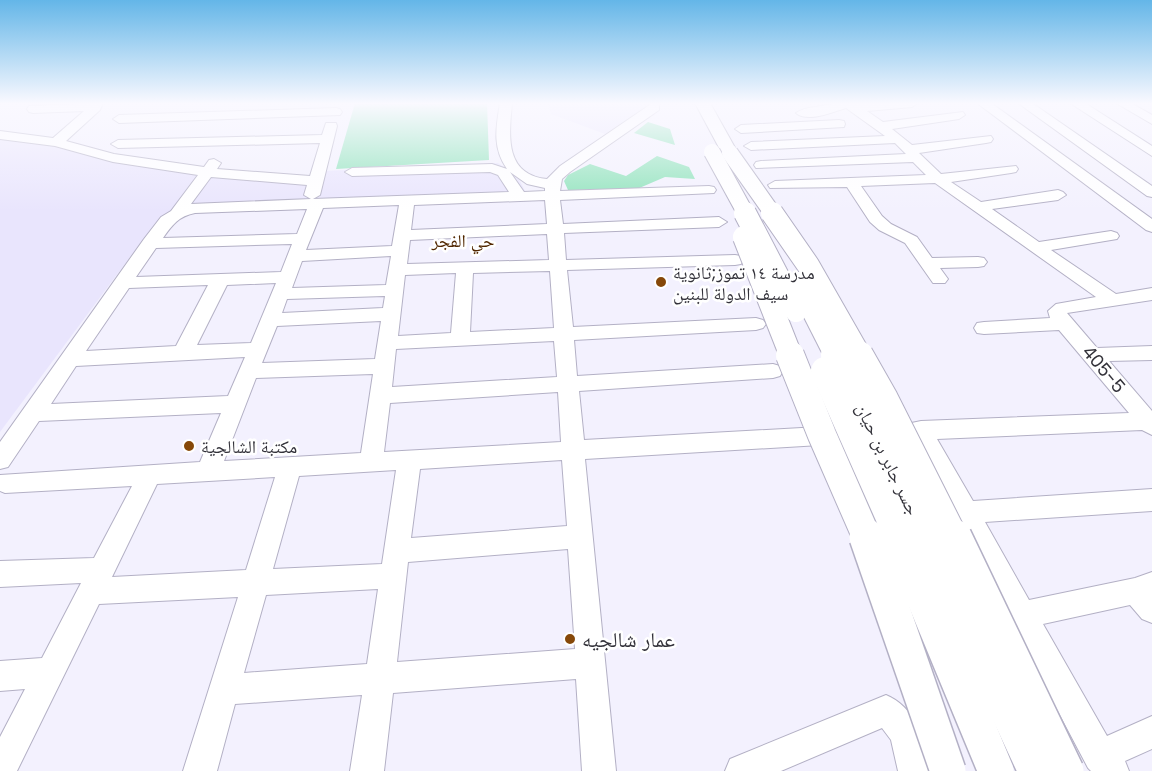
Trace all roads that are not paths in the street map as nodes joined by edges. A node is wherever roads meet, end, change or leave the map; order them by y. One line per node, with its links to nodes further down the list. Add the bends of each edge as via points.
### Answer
1 (32, 139): 16 (street)
2 (59, 139): 16 (street)
3 (117, 139): 20 (street)
4 (230, 139): 17 (street)
5 (326, 139): 17 (street); 27 (street)
6 (503, 139): 30 (street, via 505,159 515,170)
7 (609, 139): 30 (street, via 565,169)
8 (727, 139): 18 (main road)
9 (729, 139): 18 (main road)
10 (759, 139): 18 (street)
11 (897, 139): 19 (street)
12 (986, 139): 19 (street)
13 (1032, 139): 38 (street)
14 (1075, 139): 32 (street)
15 (1132, 139): 21 (street)
16 (56, 142): 20 (street)
17 (227, 143): 20 (street); 24 (street)
18 (734, 145): 19 (street); 115 (main road, bridge, via 822,435 869,543); 116 (main road, جسر جابر بن حيان, bridge, via 776,269 920,585); 117 (main road, جسر جابر بن حيان, bridge, via 951,585); 118 (main road, bridge, via 884,399)
19 (908, 149): 22 (street); 26 (street)
20 (115, 151): 24 (street)
21 (1152, 152)
22 (761, 165)
23 (1011, 169): 26 (street)
24 (207, 172): 27 (street); 39 (street)
25 (352, 172): 34 (street, via 492,168 503,172)
26 (938, 179): 28 (street); 37 (street)
27 (316, 181): 36 (street)
28 (851, 182): 29 (street); 51 (street, via 876,219 911,240)
29 (775, 185)
30 (552, 190): 31 (street); 34 (street); 43 (street)
31 (709, 190)
32 (1152, 193)
33 (1058, 195): 37 (street)
34 (520, 197): 35 (street)
35 (407, 200): 36 (street); 48 (street)
36 (312, 204): 39 (street, via 195,208); 46 (street)
37 (978, 207): 47 (street)
38 (1131, 212): 40 (street); 42 (street)
39 (177, 213): 45 (street)
40 (1152, 217)
41 (719, 222): 43 (street)
42 (1152, 227)
43 (554, 229): 48 (street); 52 (street)
44 (1111, 236): 47 (street)
45 (150, 243): 46 (street); 56 (street)
46 (300, 247): 48 (street); 57 (street)
47 (1036, 247): 60 (street)
48 (399, 252): 53 (street); 58 (street)
49 (735, 260): 52 (street)
50 (978, 262): 51 (street)
51 (927, 263): 54 (street)
52 (557, 265): 53 (street); 66 (street)
53 (465, 268): 67 (street)
54 (939, 279)
55 (220, 280): 56 (street); 57 (street); 70 (street)
56 (123, 283): 73 (street)
57 (284, 286): 58 (street); 63 (street)
58 (395, 290): 61 (street)
59 (1152, 294): 60 (street)
60 (1111, 299): 62 (street, via 1063,308)
61 (392, 314): 63 (street); 68 (street)
62 (1061, 317): 65 (street); 72 (street, 405-5)
63 (270, 320): 69 (street)
64 (756, 324): 66 (street)
65 (984, 328)
66 (562, 334): 67 (street); 77 (street)
67 (460, 339): 68 (street)
68 (388, 343): 74 (street)
69 (258, 349): 70 (street); 75 (street)
70 (183, 353): 73 (street)
71 (1152, 353): 72 (street)
72 (1092, 355): 81 (street, 405-5)
73 (70, 359): 80 (street)
74 (386, 366): 75 (street); 78 (street)
75 (249, 371): 79 (street)
76 (773, 372): 77 (street)
77 (567, 385): 78 (street); 85 (street)
78 (382, 396): 88 (street)
79 (236, 404): 80 (street); 90 (street)
80 (32, 414): 86 (street)
81 (1151, 423): 82 (street)
82 (921, 430): 83 (street); 94 (street)
83 (888, 432)
84 (837, 435): 85 (street)
85 (572, 450): 87 (street); 95 (street)
86 (0, 460)
87 (409, 460): 88 (street); 96 (street)
88 (371, 462): 89 (street)
89 (290, 467): 90 (street); 99 (street)
90 (208, 471): 91 (street)
91 (150, 475): 92 (street); 98 (street)
92 (2, 481)
93 (1152, 500): 94 (street)
94 (966, 512): 101 (street)
95 (580, 537): 96 (street); 102 (street)
96 (395, 563): 99 (street); 105 (street)
97 (0, 574): 98 (street)
98 (96, 581): 99 (street); 103 (street)
99 (256, 581): 106 (street)
100 (1146, 595): 101 (street)
101 (1022, 615): 108 (street)
102 (590, 663): 105 (street); 112 (street)
103 (50, 672): 104 (street); 109 (street)
104 (0, 676)
105 (379, 678): 106 (street); 111 (street)
106 (224, 690): 110 (street)
107 (1152, 732): 108 (street)
108 (1106, 763)
109 (0, 771)
110 (200, 771)
111 (367, 771)
112 (599, 771)
113 (742, 771): 114 (street, via 886,711 897,718 906,733)
114 (915, 771)
115 (948, 771)
116 (996, 771)
117 (1036, 771)
118 (1066, 771)

